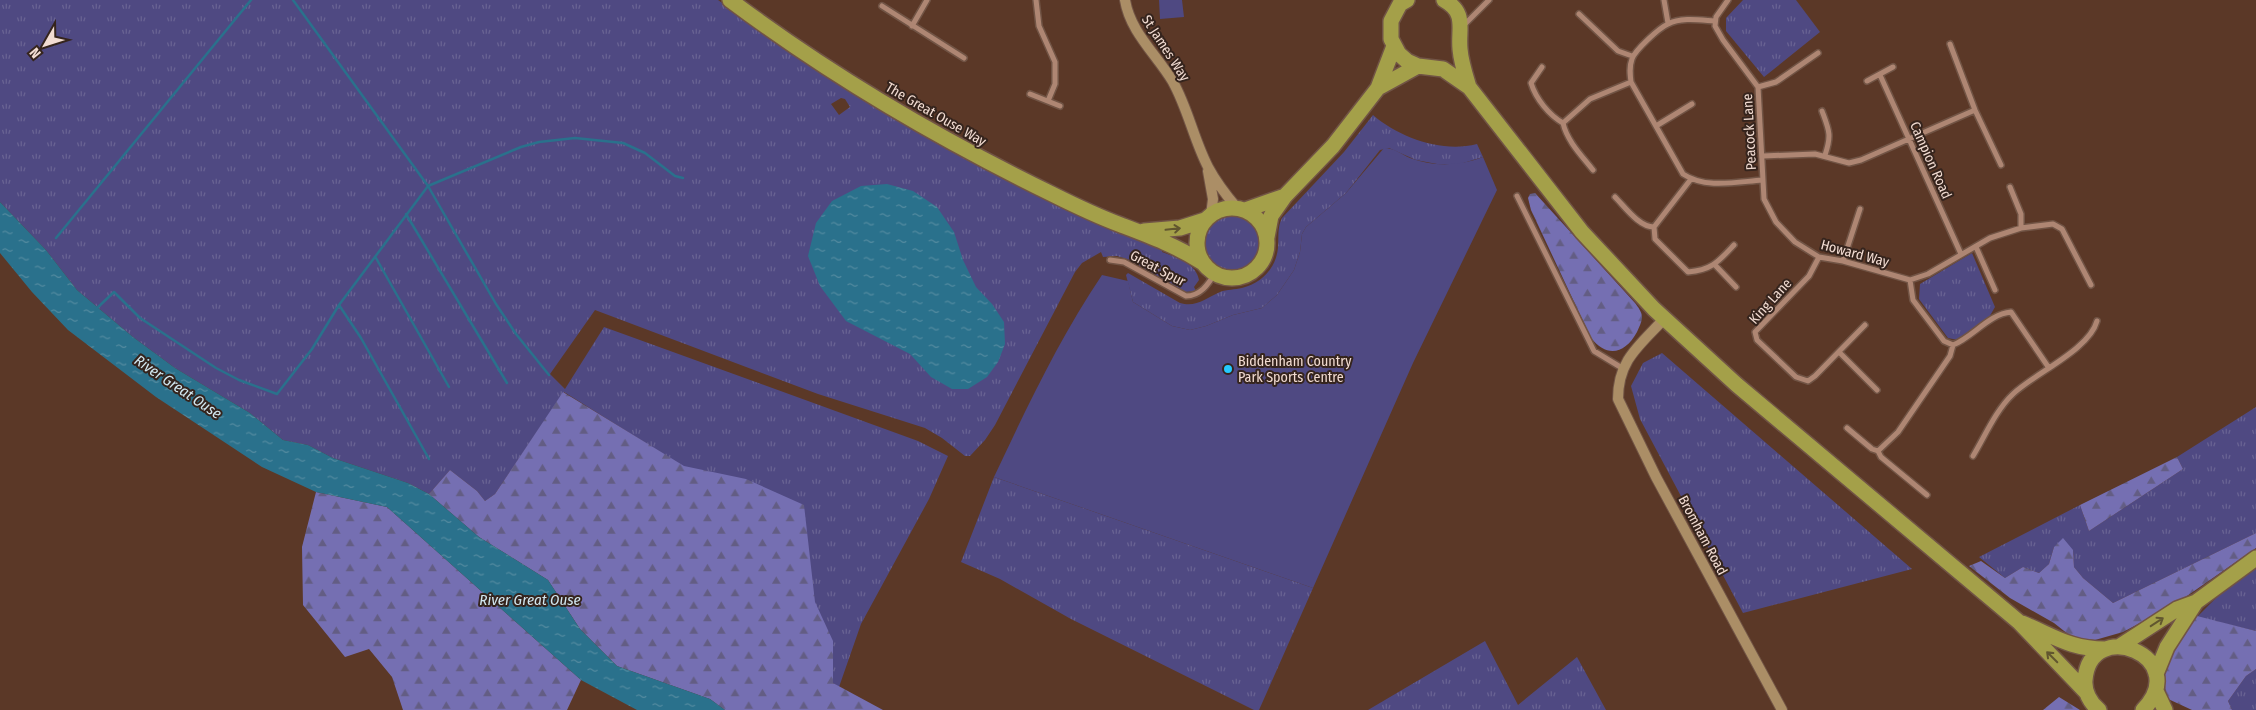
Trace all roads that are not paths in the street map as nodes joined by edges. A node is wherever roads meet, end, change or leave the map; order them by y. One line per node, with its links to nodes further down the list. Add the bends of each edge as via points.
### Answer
1 (730, 0): 56 (highway, The Great Ouse Way, via 800,50 926,128 1052,194)
2 (928, 0): 14 (street)
3 (1036, 0): 32 (street, via 1039,26 1055,62 1055,84)
4 (1125, 0): 43 (street, St James Way, via 1126,10 1137,32 1158,58 1178,92)
5 (1407, 0): 18 (highway, via 1400,4 1391,21)
6 (1444, 0): 15 (highway, via 1454,8)
7 (1489, 0): 15 (street)
8 (1664, 0): 13 (street)
9 (1728, 0): 12 (street)
10 (882, 6): 14 (street)
11 (1579, 14): 20 (street, via 1618,51)
12 (1714, 21): 13 (street); 29 (street, Peacock Lane, via 1723,40)
13 (1668, 23): 20 (street)
14 (912, 26): 21 (street)
15 (1462, 27): 16 (highway)
16 (1459, 43): 22 (highway, via 1453,55 1440,63); 28 (highway)
17 (1950, 44): 35 (street)
18 (1394, 46): 22 (highway, via 1407,61); 30 (highway)
19 (1818, 53): 29 (street, via 1776,82)
20 (1632, 56): 27 (street)
21 (964, 58)
22 (1425, 66): 28 (highway, via 1443,69); 30 (highway)
23 (1542, 67): 37 (street, via 1531,83 1534,92 1554,118)
24 (1893, 67): 25 (street)
25 (1880, 75): 26 (street); 39 (street, Campion Road)
26 (1867, 81)
27 (1631, 82): 37 (street, via 1590,99); 38 (street)
28 (1469, 87): 70 (highway, via 1582,232)
29 (1758, 87): 41 (street, Peacock Lane)
30 (1378, 88): 48 (highway, via 1333,146)
31 (1030, 94): 32 (street)
32 (1048, 101): 34 (street)
33 (1692, 104): 38 (street)
34 (1060, 106)
35 (1975, 110): 39 (street); 42 (street)
36 (1822, 111): 40 (street, via 1830,131)
37 (1562, 123): 44 (street)
38 (1656, 126): 45 (street, via 1682,174)
39 (1910, 139): 40 (street, via 1849,163); 60 (street, Campion Road)
40 (1825, 155): 41 (street)
41 (1763, 156): 46 (street, Peacock Lane)
42 (2001, 165)
43 (1208, 166): 51 (street, via 1225,194); 53 (street, via 1213,199)
44 (1593, 170)
45 (1691, 179): 46 (street, Peacock Lane, via 1705,183); 54 (street)
46 (1762, 180): 61 (street, Howard Way, via 1764,199 1776,222 1795,242)
47 (2010, 186): 55 (street, via 2021,214)
48 (1285, 196): 51 (highway); 57 (highway, via 1271,216)
49 (1517, 196): 75 (street, via 1594,351)
50 (1615, 196): 54 (street, via 1634,217 1648,227)
51 (1241, 209): 53 (highway, via 1223,209); 57 (highway, via 1257,218)
52 (1860, 209): 63 (street)
53 (1208, 218): 56 (highway, The Great Ouse Way, one-way to 53, via 1180,228); 65 (highway, via 1201,227 1197,242)
54 (1654, 227): 64 (street, via 1655,238 1688,272 1702,271)
55 (2021, 228): 59 (street, via 1990,238); 67 (street, via 2057,225 2062,229)
56 (1140, 232): 65 (highway, The Great Ouse Way, via 1178,248)
57 (1267, 237): 65 (highway, via 1266,252 1252,272 1230,278)
58 (1734, 245): 64 (street)
59 (1976, 247): 60 (street); 69 (street)
60 (1961, 254): 66 (street, via 1928,274)
61 (1819, 257): 63 (street, Howard Way); 74 (street, King Lane, via 1808,276 1755,332 1757,340 1796,377 1808,381)
62 (1110, 260): 65 (street, Great Spur, via 1124,262 1186,296 1202,291)
63 (1843, 261): 66 (street, Howard Way)
64 (1714, 265): 68 (street)
65 (1209, 268)
66 (1910, 280): 73 (street, via 1913,300 1944,341)
67 (2091, 285)
68 (1736, 287)
69 (1995, 290)
70 (1664, 319): 75 (street); 84 (highway, via 1737,385)
71 (2097, 321): 76 (street, via 2084,341)
72 (1865, 325): 74 (street, King Lane)
73 (1953, 345): 76 (street, via 2000,313 2011,312); 79 (street, via 1950,356 1898,432)
74 (1839, 352): 77 (street)
75 (1622, 368): 89 (street, Bromham Road, via 1618,399 1624,414)
76 (2049, 368): 80 (street, via 2013,394)
77 (1877, 390)
78 (1847, 428): 79 (street)
79 (1878, 451): 81 (street, via 1880,458)
80 (1973, 456)
81 (1927, 496)
82 (2256, 558): 83 (highway)
83 (2196, 602): 85 (highway, one-way to 83); 86 (highway, via 2167,647)
84 (2019, 622): 85 (highway, via 2086,649); 88 (highway, one-way to 84)
85 (2113, 648): 86 (highway, via 2132,648 2143,654); 88 (highway, via 2097,655 2086,672)
86 (2156, 674): 87 (highway)
87 (2156, 691): 91 (highway); 92 (highway)
88 (2086, 692): 90 (highway)
89 (1782, 710)
90 (2099, 710)
91 (2143, 710)
92 (2165, 710)

